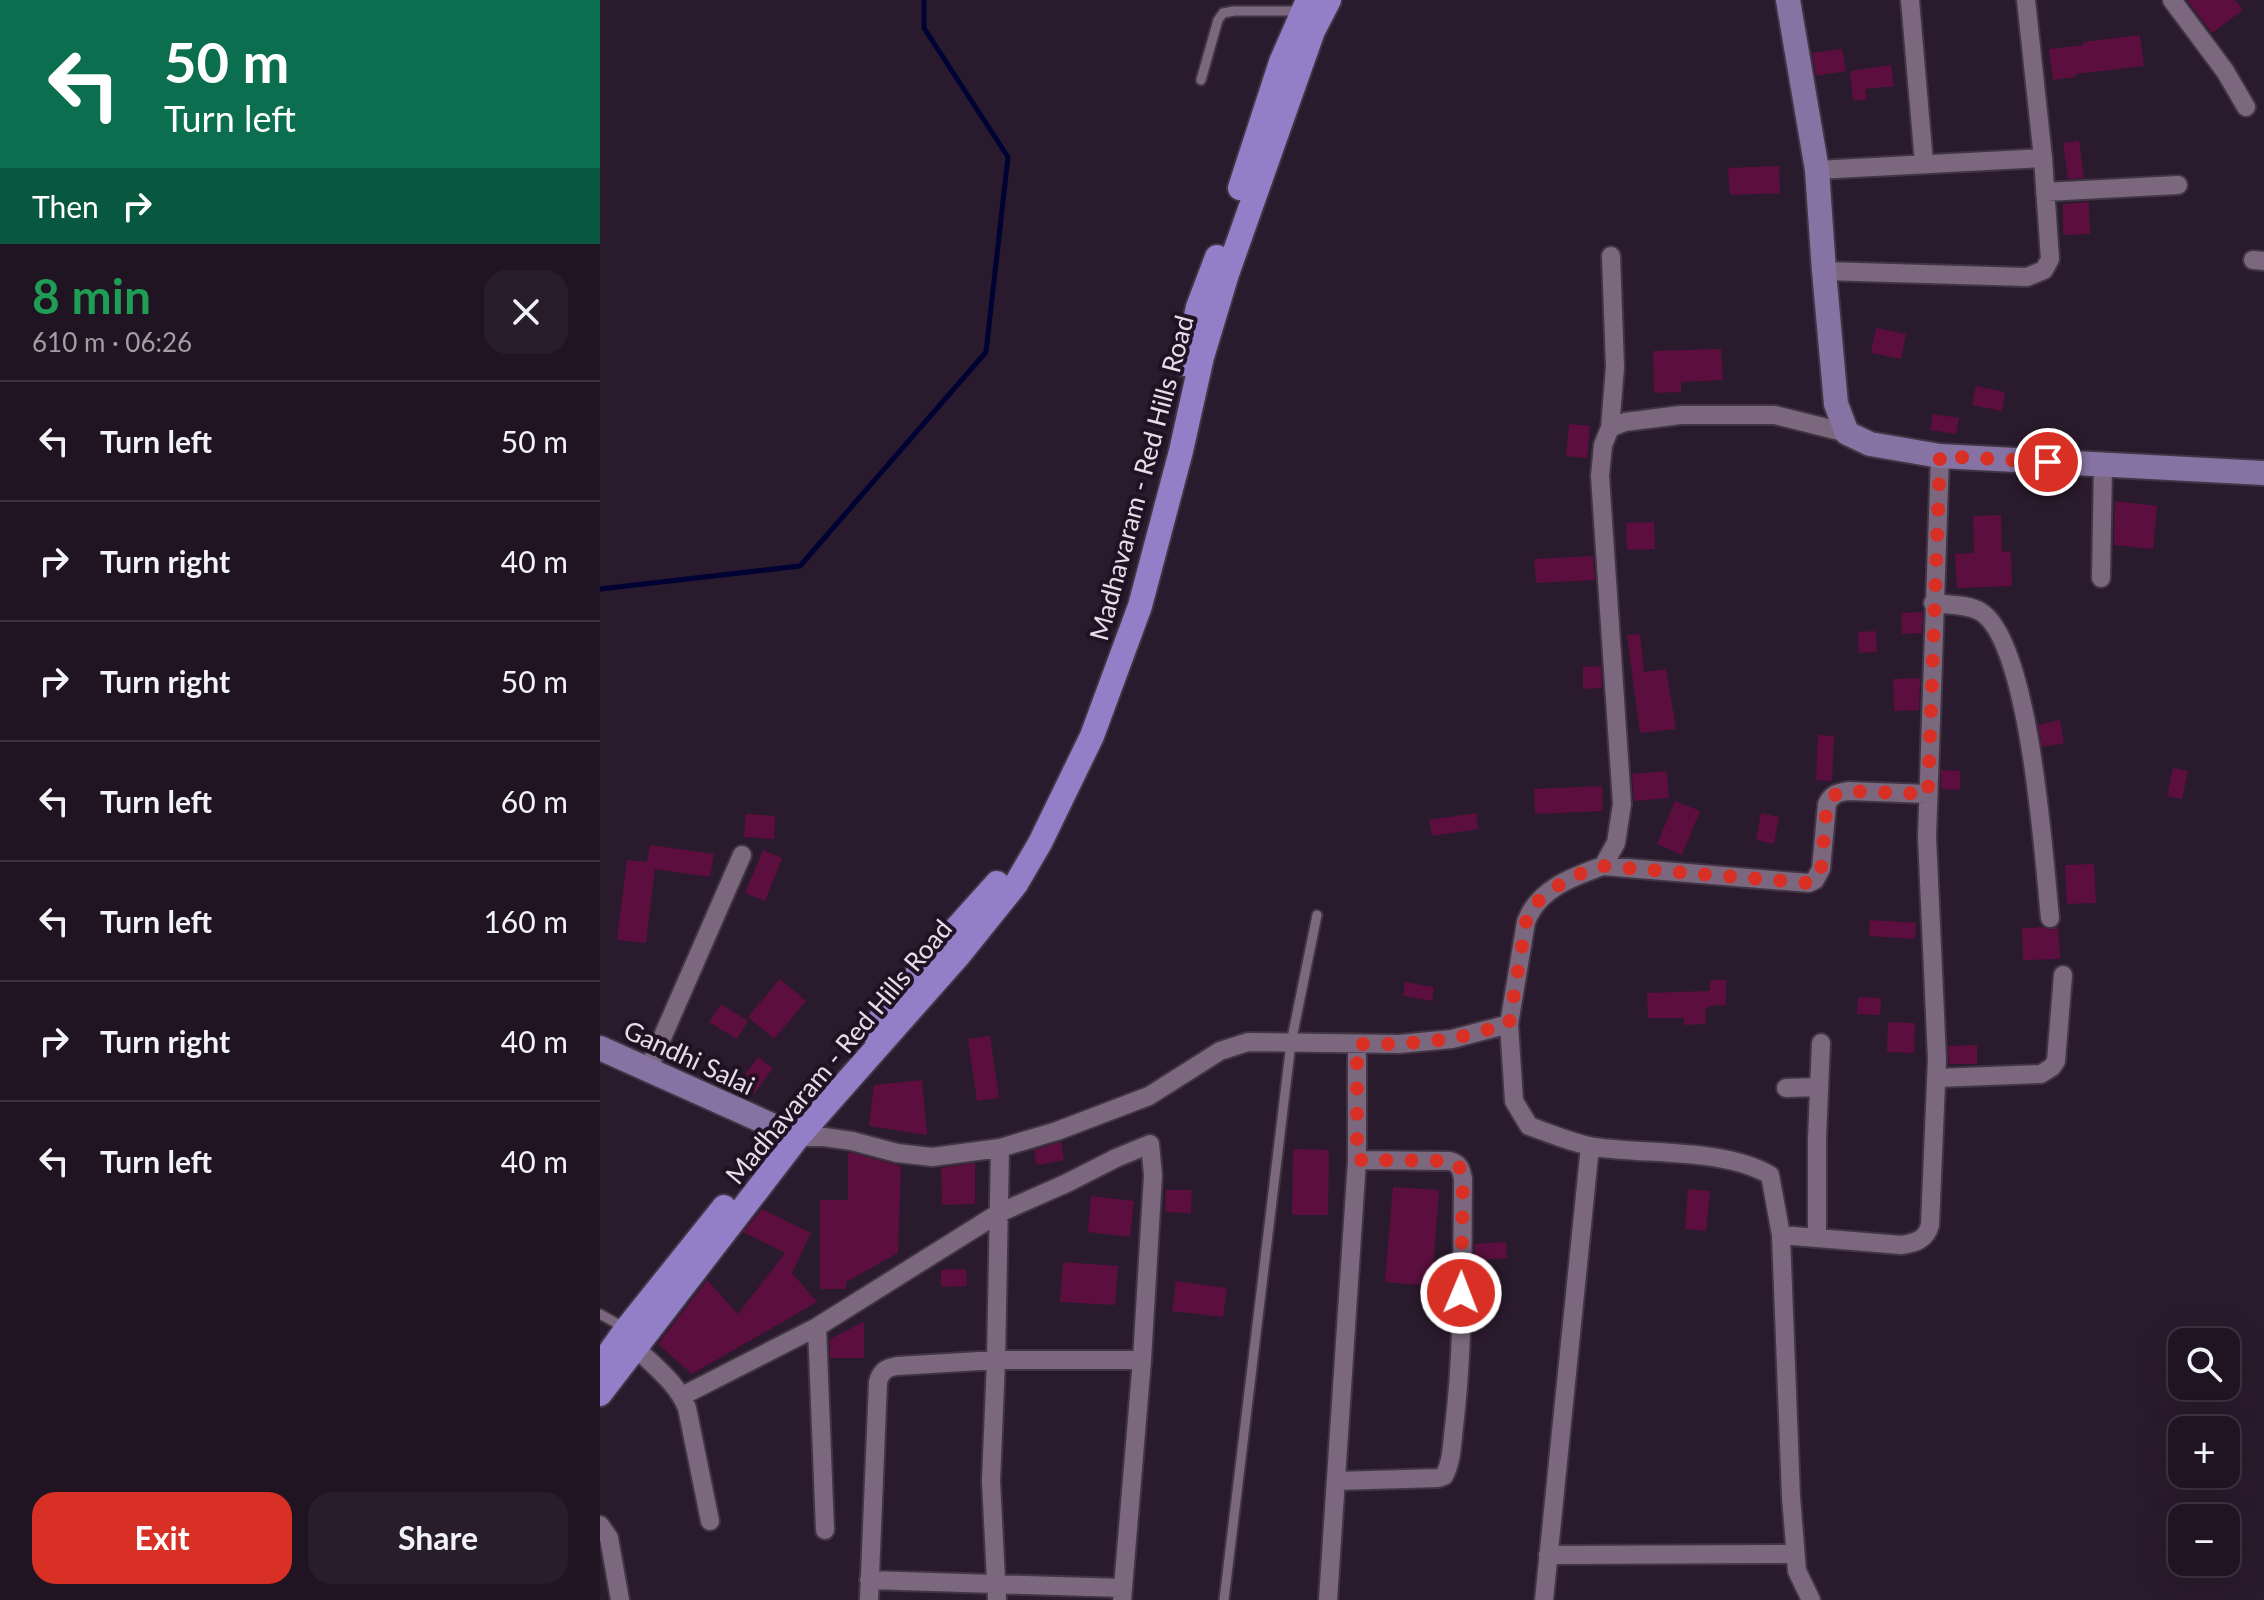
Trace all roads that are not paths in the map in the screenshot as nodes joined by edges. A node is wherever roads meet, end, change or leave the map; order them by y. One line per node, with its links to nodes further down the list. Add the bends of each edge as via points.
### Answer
1 (1329, 0): 38 (main road, Madhavaram - Red Hills Road, via 1313,31 1227,274 1140,606 1086,750 1016,884 959,955)
2 (1788, 0): 11 (street)
3 (1910, 0): 10 (street)
4 (2026, 0): 9 (street)
5 (2172, 0): 8 (street)
6 (1306, 5): 7 (lane, via 1223,13); 38 (main road, Madhavaram - Red Hills Road, via 1281,62 1198,307 1131,593 1070,759 1005,874 944,942)
7 (1201, 80)
8 (2246, 107)
9 (2043, 158): 10 (street); 13 (street)
10 (1924, 163): 11 (street)
11 (1817, 170): 15 (street)
12 (2178, 185): 13 (street)
13 (2045, 192): 15 (street, via 2050,259 2044,270 2027,277)
14 (1611, 256): 16 (street, via 1615,367)
15 (1824, 271): 17 (street, via 1836,404)
16 (1610, 428): 17 (street, via 1680,415 1775,415); 25 (street, via 1600,476 1622,804 1616,843)
17 (1847, 433): 18 (street, via 1870,444)
18 (1940, 456): 19 (street); 22 (street)
19 (2103, 465): 20 (street); 21 (street)
20 (2264, 473)
21 (2101, 578)
22 (1933, 603): 23 (street); 27 (street, via 1982,612 2009,657 2035,771)
23 (1928, 794): 25 (street, via 1848,791 1830,798 1821,869 1809,883); 35 (street)
24 (742, 855): 34 (street)
25 (1603, 866): 29 (street, via 1568,878 1532,906)
26 (1317, 915): 30 (lane)
27 (2050, 918)
28 (2063, 975): 35 (street, via 2056,1061 2048,1071)
29 (1509, 1024): 32 (street, via 1452,1039); 39 (street, via 1514,1101 1529,1126)
30 (1291, 1043): 32 (street); 40 (street, via 1248,1042 1220,1051 1149,1096); 64 (lane)
31 (1821, 1043): 36 (street)
32 (1357, 1044): 41 (street)
33 (600, 1048): 34 (street, Gandhi Salai)
34 (648, 1070): 38 (street, Gandhi Salai)
35 (1936, 1078): 44 (street, via 1928,1233 1901,1245)
36 (1819, 1087): 37 (street); 44 (street)
37 (1786, 1088)
38 (791, 1135): 40 (street, via 932,1157); 47 (main road, Madhavaram - Red Hills Road)
39 (1590, 1146): 43 (street, via 1753,1166 1770,1175); 58 (street)
40 (1000, 1148): 42 (street)
41 (1357, 1160): 53 (street); 53 (street, via 1450,1161 1461,1168 1461,1321 1444,1476)
42 (999, 1213): 46 (street); 48 (street); 49 (street, via 1150,1144 1153,1175)
43 (1781, 1235): 44 (street); 57 (street)
44 (1817, 1238)
45 (600, 1314): 47 (lane)
46 (817, 1327): 52 (street); 56 (street)
47 (632, 1338): 50 (main road, Madhavaram - Red Hills Road); 51 (main road, Madhavaram - Red Hills Road); 52 (street)
48 (996, 1360): 49 (street); 59 (street, via 897,1366 881,1373); 60 (street, via 991,1481)
49 (1142, 1360): 61 (street)
50 (600, 1366)
51 (600, 1394)
52 (682, 1396): 54 (street)
53 (1337, 1481): 65 (street)
54 (710, 1521)
55 (600, 1525): 62 (street, via 609,1538)
56 (825, 1530)
57 (1795, 1554): 58 (street); 67 (street)
58 (1548, 1555): 66 (street)
59 (869, 1580): 60 (street); 63 (street)
60 (997, 1592): 61 (street)
61 (1122, 1594)
62 (620, 1600)
63 (869, 1600)
64 (1224, 1600)
65 (1328, 1600)
66 (1544, 1600)
67 (1811, 1600)

